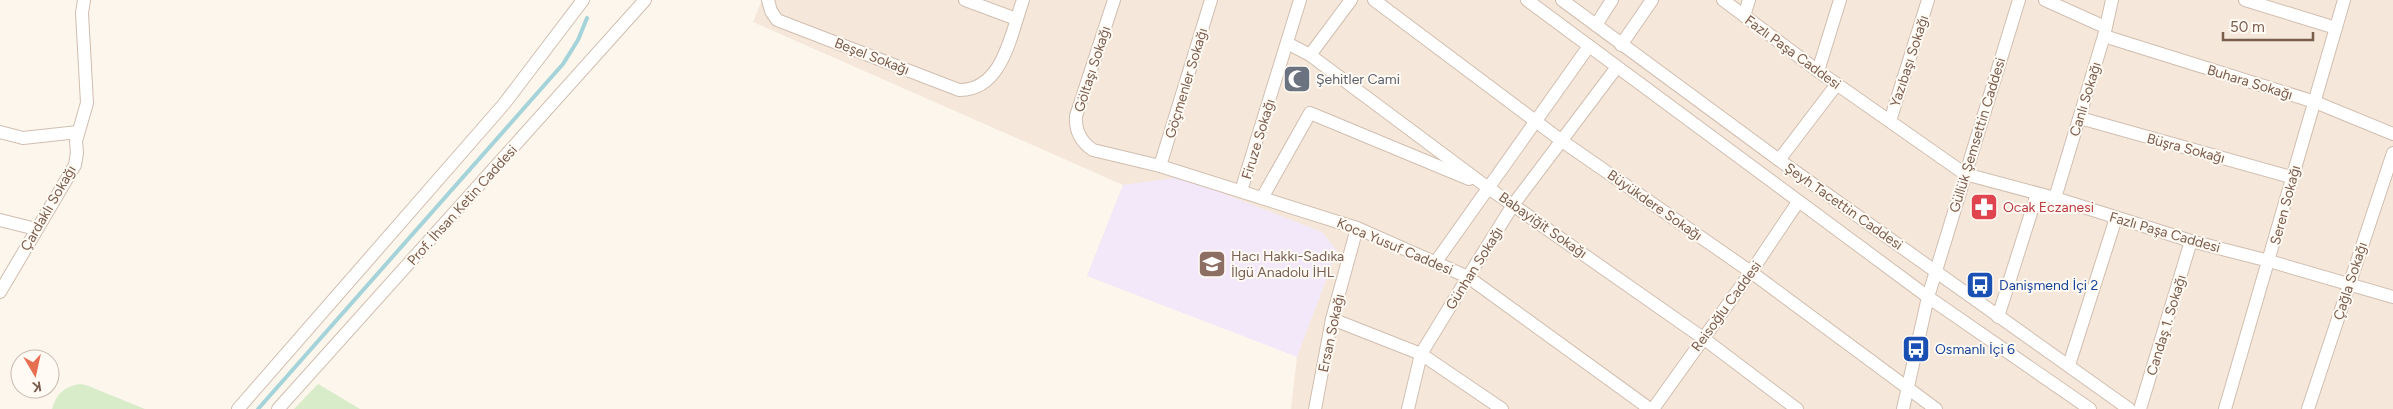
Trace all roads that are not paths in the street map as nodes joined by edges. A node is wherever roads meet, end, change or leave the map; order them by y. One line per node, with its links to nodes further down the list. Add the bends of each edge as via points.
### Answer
1 (84, 0): 42 (street, Çardaklı Sokağı, via 87,103)
2 (583, 0): 79 (street, via 504,104)
3 (965, 0): 26 (street)
4 (1023, 0): 26 (street)
5 (1114, 0): 44 (street, Göltaşı Sokağı, via 1076,116)
6 (1211, 0): 48 (street, Göçmenler Sokağı)
7 (1300, 0): 30 (street, Firuze Sokağı)
8 (1350, 0): 33 (street)
9 (1374, 0): 39 (street, Büyükdere Sokağı)
10 (1527, 0): 32 (street, Şeyh Tacettin Caddesi)
11 (1562, 0): 27 (street, Şeyh Tacettin Caddesi)
12 (1612, 0): 27 (street)
13 (1652, 0): 31 (street)
14 (1723, 0): 25 (street, Fazlı Paşa Caddesi)
15 (1749, 0): 25 (street)
16 (1840, 0): 35 (street)
17 (1928, 0): 40 (street, Yazıbaşı Sokağı)
18 (2019, 0): 49 (street, Güllük Şemsettin Caddesi)
19 (2045, 0): 29 (street, Buhara Sokağı)
20 (2112, 0): 29 (street, Canlı Sokağı)
21 (2245, 0): 28 (street)
22 (2344, 0): 28 (street, Seren Sokağı)
23 (639, 2): 80 (street, Prof. İhsan Ketin Caddesi)
24 (769, 6): 26 (street, Beşel Sokağı, via 777,20 959,90 978,88 986,82 1002,61)
25 (1744, 16): 35 (street, Fazlı Paşa Caddesi)
26 (1016, 20)
27 (1596, 25): 31 (street, Şeyh Tacettin Caddesi)
28 (2336, 28): 37 (street, Seren Sokağı)
29 (2104, 32): 37 (street, Buhara Sokağı); 38 (street, Canlı Sokağı)
30 (1288, 43): 33 (street, Babayiğit Sokağı); 52 (street, Firuze Sokağı)
31 (1621, 45): 47 (street, Şeyh Tacettin Caddesi)
32 (1590, 46): 34 (street, Şeyh Tacettin Caddesi); 39 (street)
33 (1310, 55): 51 (street, Babayiğit Sokağı)
34 (1616, 67): 45 (street, Günhan Sokağı); 56 (street, Şeyh Tacettin Caddesi)
35 (1818, 71): 36 (street, Fazlı Paşa Caddesi)
36 (1837, 84): 40 (street, Fazlı Paşa Caddesi); 47 (street)
37 (2315, 102): 43 (street, Buhara Sokağı); 50 (street, Seren Sokağı)
38 (2080, 118): 50 (street, Büşra Sokağı); 55 (street, Canlı Sokağı)
39 (1536, 121): 45 (street, Büyükdere Sokağı); 51 (street)
40 (1890, 121): 49 (street, Fazlı Paşa Caddesi)
41 (0, 132): 42 (street, via 23,138)
42 (78, 132): 61 (street, Çardaklı Sokağı, via 75,165)
43 (2393, 134)
44 (1080, 138): 48 (street, Koca Yusuf Caddesi, via 1093,150)
45 (1562, 141): 57 (street, Günhan Sokağı); 66 (street, Büyükdere Sokağı)
46 (2393, 153): 68 (street, Çağla Sokağı)
47 (1779, 160): 65 (street, Şeyh Tacettin Caddesi)
48 (1160, 166): 52 (street, Koca Yusuf Caddesi)
49 (1965, 174): 53 (street, Fazlı Paşa Caddesi); 65 (street, Güllük Şemsettin Caddesi)
50 (2292, 177): 63 (street, Seren Sokağı)
51 (1488, 187): 54 (street, via 1310,113); 57 (street, Babayiğit Sokağı); 64 (street)
52 (1241, 191): 54 (street, Koca Yusuf Caddesi)
53 (2037, 194): 55 (street, Fazlı Paşa Caddesi); 72 (street)
54 (1262, 198): 60 (street, Koca Yusuf Caddesi)
55 (2055, 198): 58 (street, Fazlı Paşa Caddesi)
56 (1798, 202): 66 (street, Reisoğlu Caddesi); 70 (street, Şeyh Tacettin Caddesi)
57 (1513, 205): 67 (street, Günhan Sokağı); 74 (street, Babayiğit Sokağı)
58 (2116, 218): 62 (street, Fazlı Paşa Caddesi); 76 (street)
59 (0, 220): 61 (street)
60 (1356, 228): 64 (street, Koca Yusuf Caddesi); 73 (street, Ersan Sokağı)
61 (36, 229): 69 (street, Çardaklı Sokağı)
62 (2191, 241): 63 (street, Fazlı Paşa Caddesi); 90 (street, Candaş 1. Sokağı)
63 (2269, 260): 68 (street, Fazlı Paşa Caddesi); 91 (street, Seren Sokağı)
64 (1435, 263): 67 (street, Koca Yusuf Caddesi)
65 (1936, 271): 70 (street, Güllük Şemsettin Caddesi); 72 (street, Şeyh Tacettin Caddesi)
66 (1751, 272): 74 (street, Reisoğlu Caddesi); 77 (street, Büyükdere Sokağı)
67 (1468, 278): 75 (street, Günhan Sokağı); 84 (street, Koca Yusuf Caddesi)
68 (2349, 283): 71 (street, Fazlı Paşa Caddesi); 92 (street, Çağla Sokağı)
69 (0, 292)
70 (1928, 297): 77 (street, Güllük Şemsettin Caddesi); 88 (street, Şeyh Tacettin Caddesi)
71 (2393, 297)
72 (1998, 317): 76 (street, Şeyh Tacettin Caddesi)
73 (1332, 319): 75 (street); 81 (street, Ersan Sokağı)
74 (1703, 338): 84 (street, Reisoğlu Caddesi); 85 (street, Babayiğit Sokağı)
75 (1421, 354): 78 (street); 82 (street, Günhan Sokağı)
76 (2069, 365): 89 (street, Şeyh Tacettin Caddesi)
77 (1907, 388): 86 (street, Güllük Şemsettin Caddesi); 87 (street, Büyükdere Sokağı)
78 (1486, 404): 83 (street)
79 (238, 409)
80 (278, 409)
81 (1314, 409)
82 (1408, 409)
83 (1502, 409)
84 (1651, 409)
85 (1797, 409)
86 (1903, 409)
87 (1936, 409)
88 (2090, 409)
89 (2129, 409)
90 (2140, 409)
91 (2224, 409)
92 (2308, 409)

